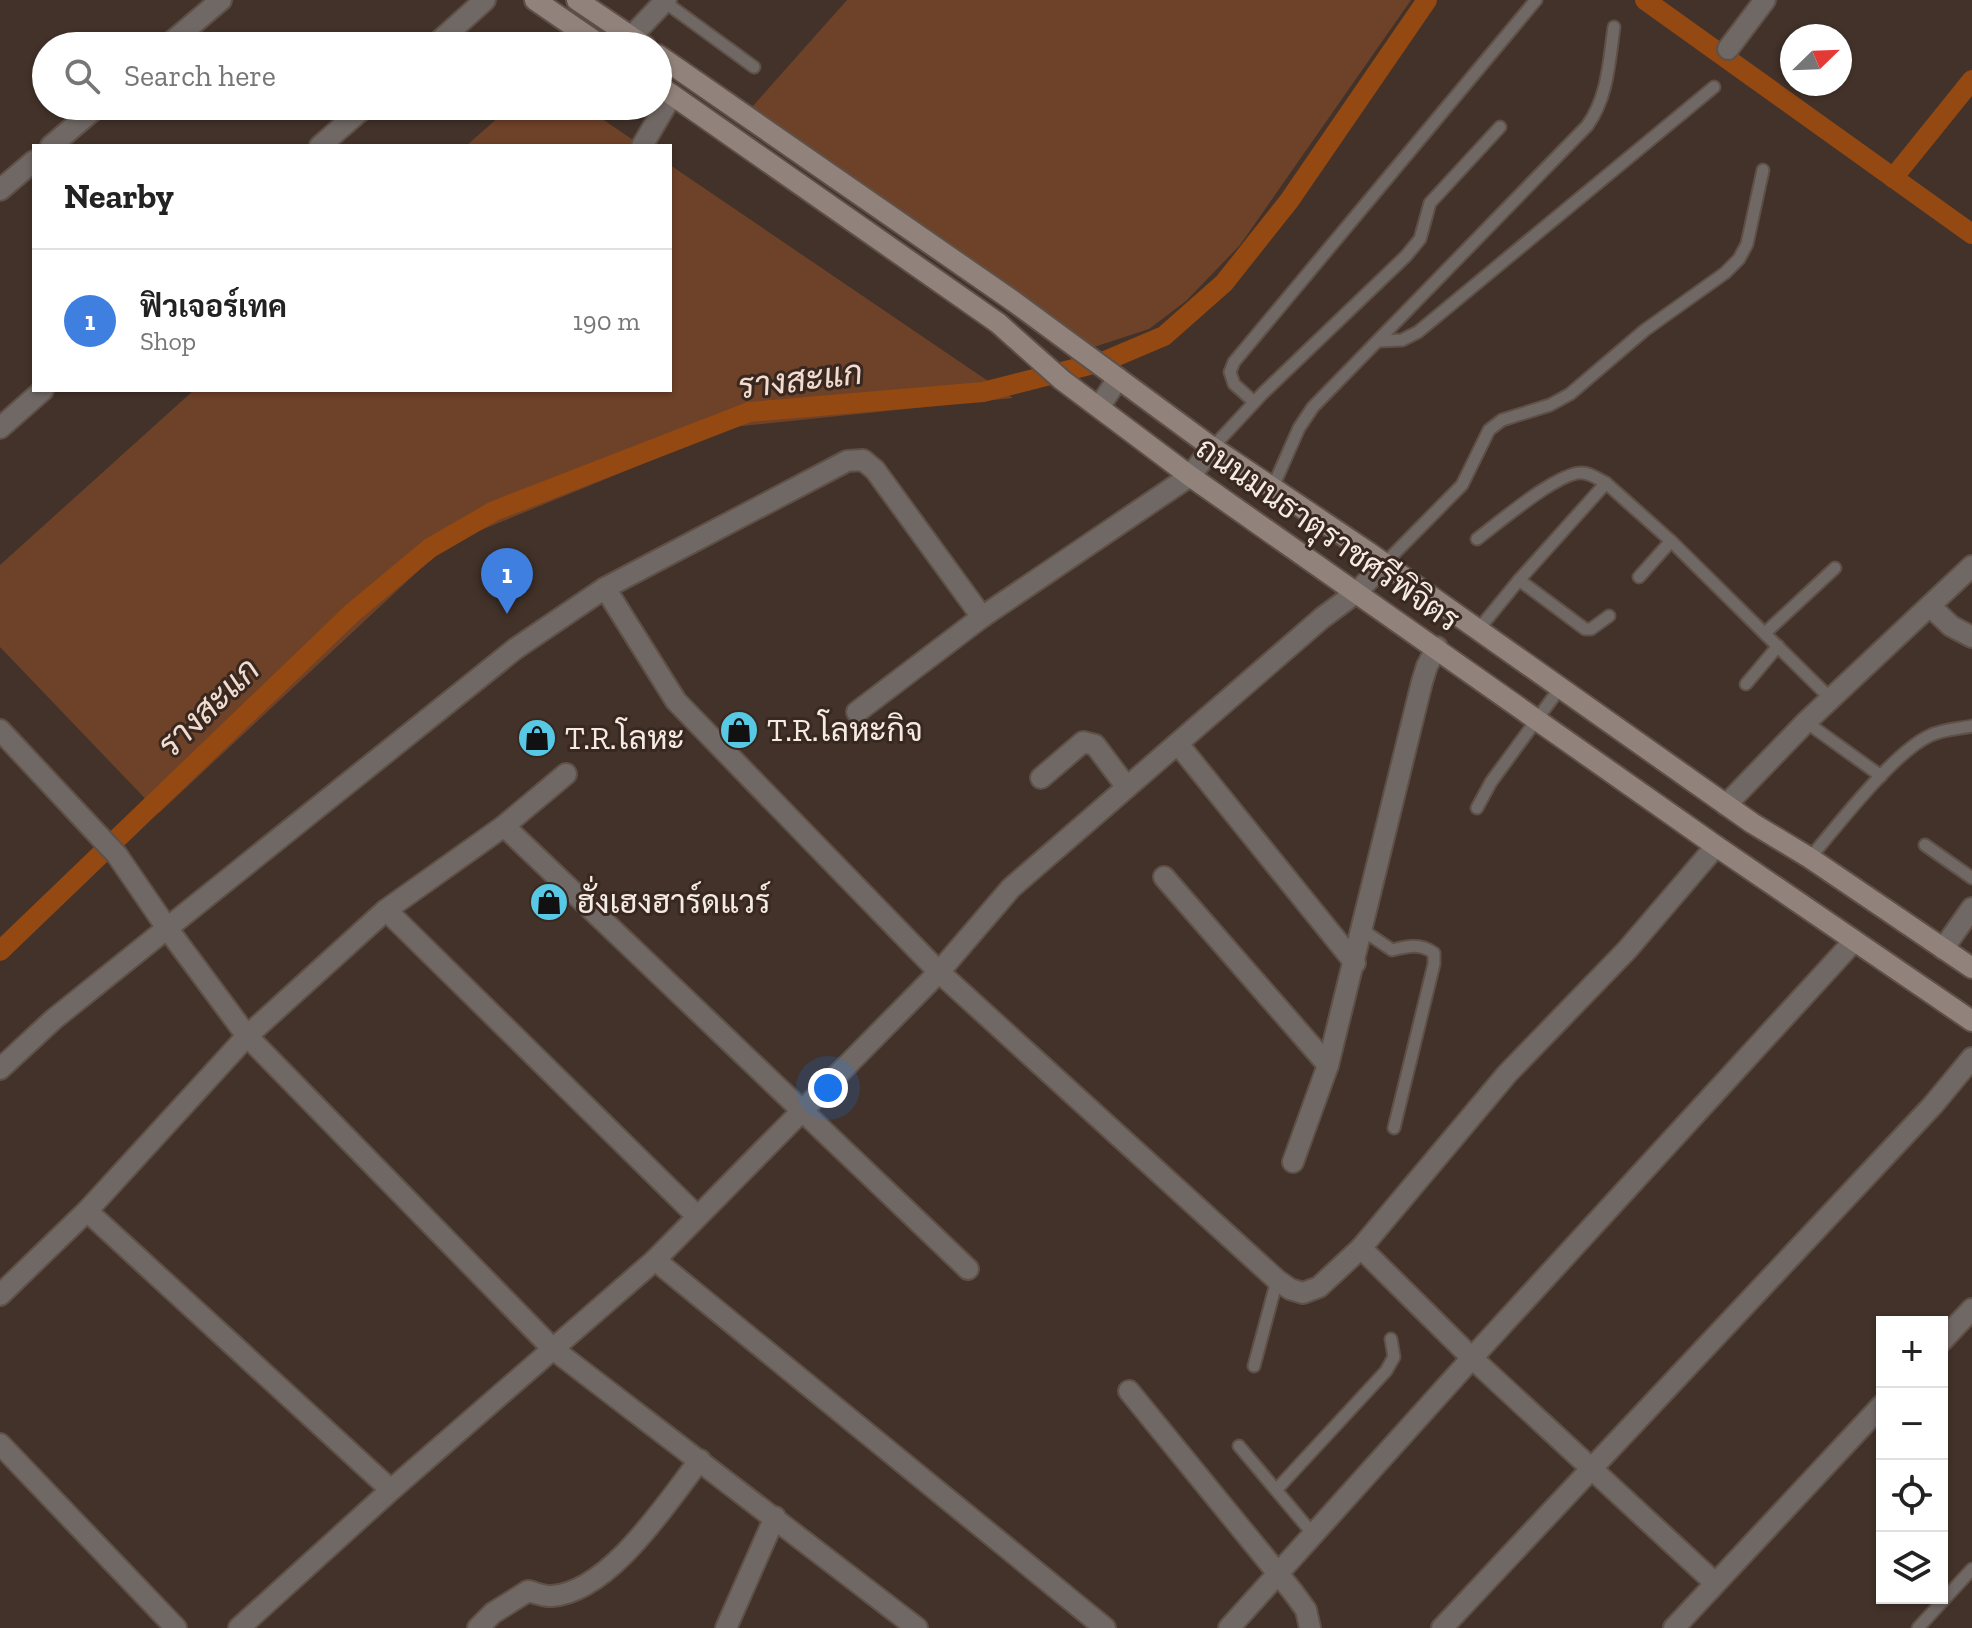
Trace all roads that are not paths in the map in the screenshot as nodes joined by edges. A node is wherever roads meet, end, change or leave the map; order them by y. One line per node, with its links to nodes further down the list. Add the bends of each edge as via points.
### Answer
1 (221, 0): 9 (street)
2 (485, 0): 10 (street)
3 (535, 0): 11 (street)
4 (577, 0): 12 (street)
5 (1536, 0): 34 (lane, via 1234,362 1234,384)
6 (664, 1): 13 (street); 16 (lane)
7 (1759, 8): 14 (street)
8 (1614, 27): 31 (lane, via 1599,111)
9 (183, 32)
10 (450, 32)
11 (582, 32)
12 (625, 32)
13 (644, 32)
14 (1730, 46)
15 (672, 65): 29 (street, ถนนมนธาตุราชศรีพิจิตร)
16 (754, 67)
17 (1714, 87): 31 (lane, via 1418,332 1402,340)
18 (672, 95): 30 (street, ถนนมนธาตุราชศรีพิจิตร)
19 (82, 120): 23 (street)
20 (350, 120): 24 (street)
21 (653, 120): 25 (street)
22 (1500, 127): 34 (lane, via 1430,203 1420,239 1406,256)
23 (53, 144)
24 (322, 144)
25 (643, 144)
26 (32, 163): 28 (street)
27 (1763, 170): 43 (lane, via 1739,259 1570,394 1489,430 1462,485)
28 (0, 190)
29 (1013, 301): 30 (street); 32 (street, ถนนมนธาตุราชศรีพิจิตร)
30 (998, 323): 35 (street, ถนนมนธาตุราชศรีพิจิตร)
31 (1379, 341): 40 (lane, via 1313,407)
32 (1118, 378): 35 (street); 37 (street, ถนนมนธาตุราชศรีพิจิตร)
33 (41, 392): 36 (street)
34 (1254, 402): 37 (lane)
35 (1100, 406): 38 (street, ถนนมนธาตุราชศรีพิจิตร)
36 (0, 428)
37 (1212, 448): 38 (street); 40 (street, ถนนมนธาตุราชศรีพิจิตร)
38 (1190, 476): 49 (street, ถนนมนธาตุราชศรีพิจิตร); 52 (street)
39 (1606, 483): 41 (lane, via 1583,473 1569,475); 42 (lane); 47 (lane)
40 (1272, 489): 43 (street, ถนนมนธาตุราชศรีพิจิตร)
41 (1477, 539)
42 (1671, 541): 46 (lane); 54 (lane)
43 (1384, 564): 49 (street); 53 (street, ถนนมนธาตุราชศรีพิจิตร)
44 (1972, 566): 50 (street)
45 (1835, 568): 54 (lane)
46 (1639, 577)
47 (1519, 580): 51 (lane, via 1585,629); 53 (lane)
48 (605, 588): 52 (street, via 847,461 863,460); 81 (street, via 515,649); 87 (street, via 676,701)
49 (1357, 592): 57 (street, ถนนมนธาตุราชศรีพิจิตร); 66 (street)
50 (1930, 606): 55 (street); 60 (street)
51 (1609, 616)
52 (982, 617): 61 (street)
53 (1478, 630): 59 (street, ถนนมนธาตุราชศรีพิจิตร)
54 (1765, 633): 56 (lane)
55 (1972, 637)
56 (1778, 646): 58 (lane); 60 (lane)
57 (1437, 647): 62 (street, ถนนมนธาตุราชศรีพิจิตร); 82 (street, via 1422,682)
58 (1746, 684)
59 (1560, 688): 62 (lane); 71 (street, ถนนมนธาตุราชศรีพิจิตร)
60 (1830, 698): 63 (street)
61 (857, 712)
62 (1539, 720): 72 (lane); 75 (street, ถนนมนธาตุราชศรีพิจิตร)
63 (1806, 722): 68 (lane); 71 (street)
64 (1972, 726): 68 (lane, via 1928,736)
65 (0, 730): 81 (street, via 117,855)
66 (1178, 744): 70 (street); 85 (street)
67 (566, 774): 73 (street)
68 (1881, 776): 76 (lane)
69 (1041, 778): 70 (street, via 1083,742 1095,745)
70 (1126, 786): 87 (street, via 1011,888)
71 (1726, 805): 76 (street, ถนนมนธาตุราชศรีพิจิตร)
72 (1477, 808)
73 (504, 826): 80 (street); 93 (street)
74 (1925, 845): 78 (lane)
75 (1716, 846): 83 (street, ถนนมนธาตุราชศรีพิจิตร); 98 (street, via 1627,950 1507,1074)
76 (1810, 858): 84 (street, ถนนมนธาตุราชศรีพิจิตร)
77 (1164, 877): 91 (street)
78 (1972, 878)
79 (1972, 908): 84 (street)
80 (386, 910): 89 (street); 97 (street)
81 (167, 928): 89 (street); 92 (street)
82 (1361, 929): 85 (street); 94 (lane, via 1392,950 1412,945 1434,953)
83 (1854, 941): 88 (street, ถนนมนธาตุราชศรีพิจิตร); 107 (street)
84 (1943, 949): 86 (street, ถนนมนธาตุราชศรีพิจิตร)
85 (1355, 963): 91 (street)
86 (1972, 968)
87 (939, 972): 93 (street); 101 (street)
88 (1972, 1021)
89 (247, 1036): 96 (street); 106 (street)
90 (1972, 1058): 114 (street)
91 (1328, 1065): 95 (street)
92 (0, 1069)
93 (803, 1112): 97 (street); 100 (street)
94 (1394, 1128)
95 (1293, 1162)
96 (87, 1211): 102 (street); 116 (street)
97 (697, 1216): 99 (street)
98 (1361, 1248): 101 (street, via 1319,1287 1303,1293); 107 (street)
99 (655, 1260): 106 (street); 127 (street)
100 (968, 1269)
101 (1277, 1280): 108 (lane)
102 (0, 1295)
103 (1972, 1309): 104 (street)
104 (1948, 1335)
105 (1391, 1339): 115 (lane, via 1394,1357 1386,1371)
106 (553, 1349): 113 (street); 116 (street)
107 (1472, 1358): 114 (street); 118 (street)
108 (1254, 1366)
109 (1129, 1391): 120 (street)
110 (1876, 1411): 121 (street)
111 (0, 1444): 122 (street)
112 (1239, 1446): 115 (lane)
113 (700, 1460): 117 (street); 124 (street, via 620,1558 589,1584 550,1597 528,1591)
114 (1590, 1469): 121 (street); 130 (street)
115 (1277, 1489): 118 (lane)
116 (391, 1490): 123 (street)
117 (775, 1517): 125 (street); 126 (street)
118 (1313, 1534): 120 (street)
119 (1972, 1569): 132 (lane)
120 (1277, 1575): 128 (street); 129 (street, via 1306,1610)
121 (1715, 1583): 131 (street)
122 (176, 1628)
123 (239, 1628)
124 (478, 1628)
125 (726, 1628)
126 (917, 1628)
127 (1105, 1628)
128 (1229, 1628)
129 (1310, 1628)
130 (1442, 1628)
131 (1674, 1628)
132 (1918, 1628)

